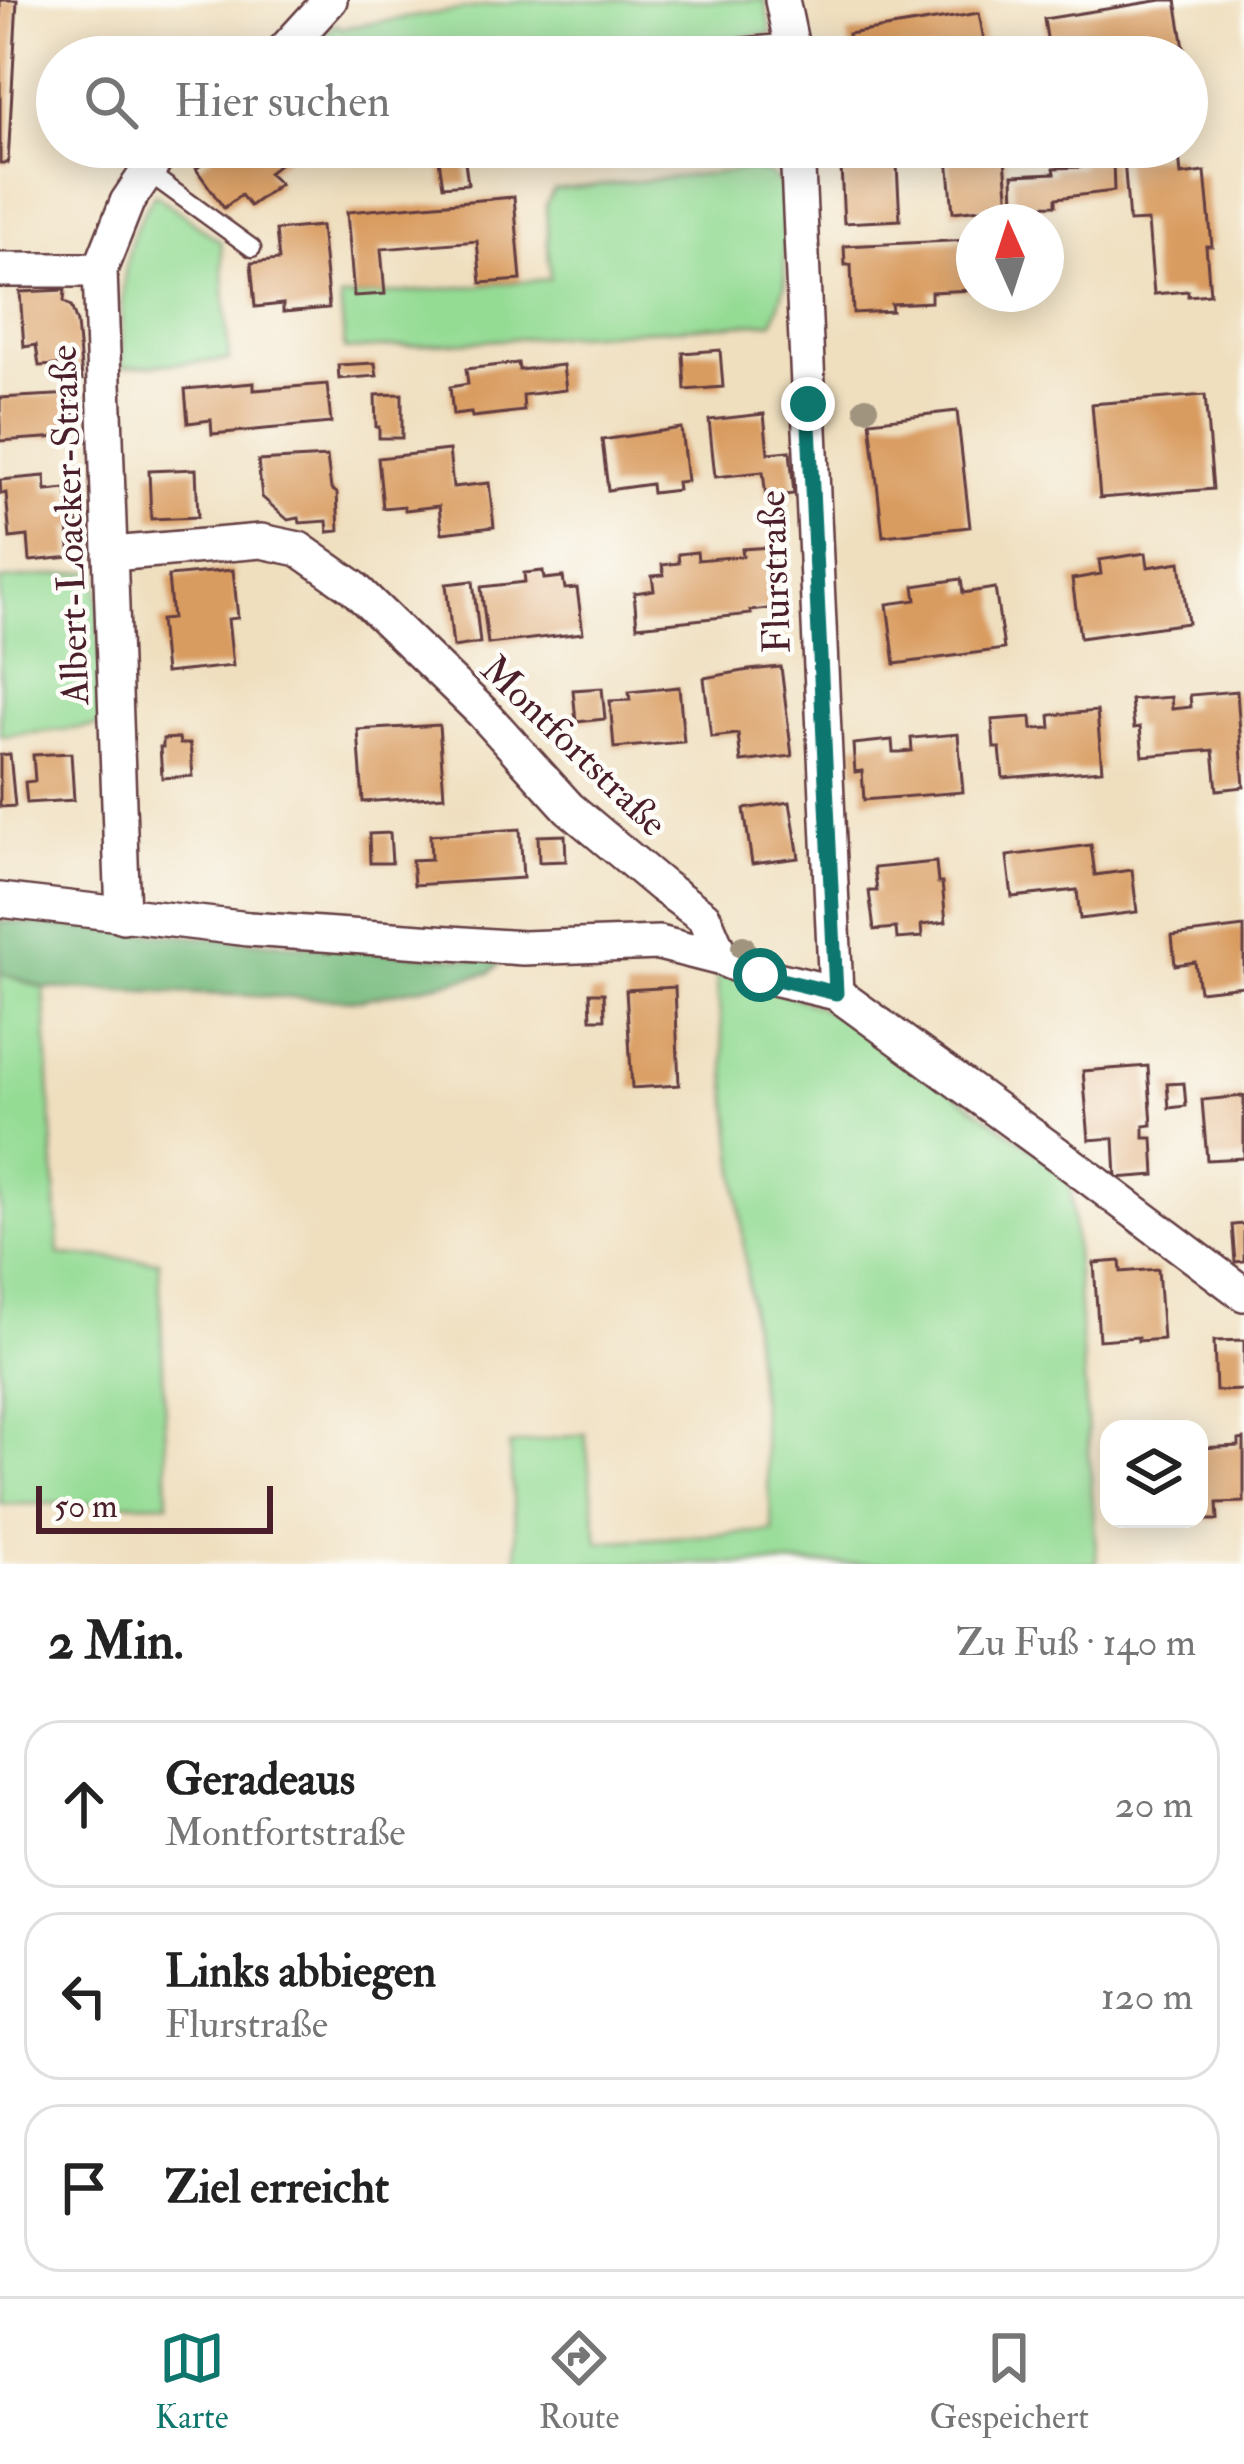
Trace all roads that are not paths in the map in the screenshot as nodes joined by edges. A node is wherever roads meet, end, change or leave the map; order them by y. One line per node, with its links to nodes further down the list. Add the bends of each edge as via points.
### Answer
1 (330, 0): 3 (street)
2 (782, 0): 4 (street)
3 (297, 36)
4 (789, 36)
5 (149, 168): 10 (street, Albert-Loacker-Straße)
6 (165, 168): 8 (lane)
7 (798, 168): 15 (street, Flurstraße)
8 (252, 248)
9 (0, 270): 10 (street)
10 (100, 270): 11 (street, Albert-Loacker-Straße)
11 (112, 554): 13 (street, Albert-Loacker-Straße); 14 (street, Montfortstraße, via 261,541 299,549 353,586 569,808 704,916)
12 (0, 900): 13 (street)
13 (123, 916): 14 (street, via 523,948 659,943)
14 (722, 958): 15 (street)
15 (836, 993): 16 (street)
16 (1244, 1294)

